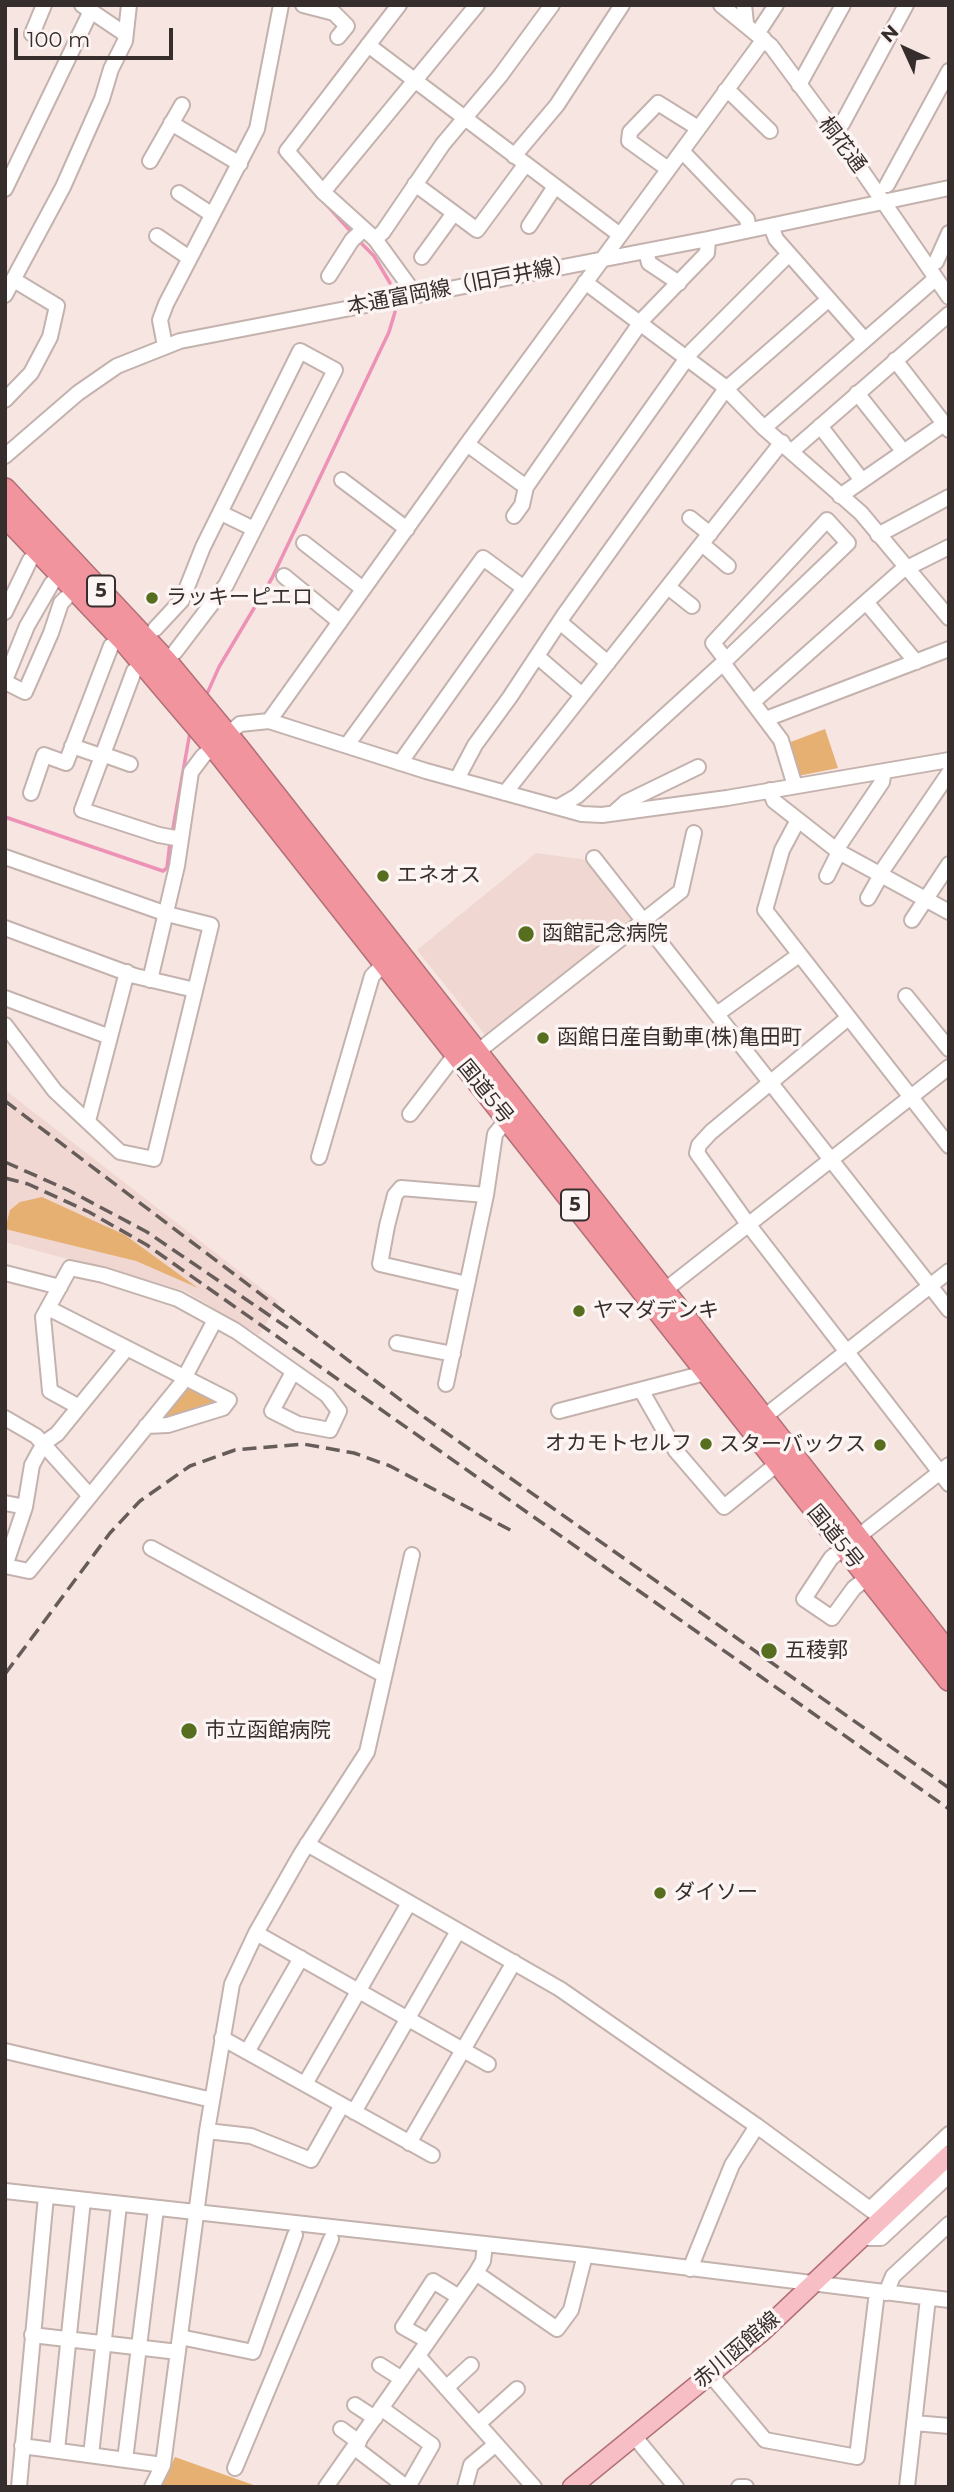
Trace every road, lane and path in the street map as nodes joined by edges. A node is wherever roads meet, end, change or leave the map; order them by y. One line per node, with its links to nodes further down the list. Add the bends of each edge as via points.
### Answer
1 (44, 5): 16 (street)
2 (129, 5): 17 (street)
3 (281, 5): 34 (street, via 257,129)
4 (303, 5): 18 (street, via 334,13 347,26)
5 (399, 5): 20 (street)
6 (477, 5): 22 (street)
7 (552, 5): 26 (street)
8 (621, 5): 32 (street)
9 (721, 5): 15 (street, 桐花通)
10 (744, 5): 15 (street)
11 (776, 5): 19 (street)
12 (843, 5): 23 (street)
13 (906, 5): 28 (street)
14 (86, 9): 17 (street); 40 (street)
15 (746, 23): 19 (street, 桐花通)
16 (32, 34)
17 (125, 34): 62 (street, via 64,187)
18 (338, 37)
19 (760, 37): 23 (street, 桐花通); 24 (street)
20 (368, 45): 22 (street); 41 (street, via 287,150)
21 (949, 71): 37 (street)
22 (415, 81): 26 (street); 41 (street)
23 (799, 85): 43 (street, 桐花通)
24 (724, 91): 29 (street); 30 (street, via 733,94)
25 (182, 105): 27 (street)
26 (464, 119): 32 (street); 36 (street)
27 (172, 123): 33 (street); 34 (street)
28 (842, 124)
29 (698, 128): 31 (street); 35 (street, via 658,103 630,132 629,141)
30 (770, 131)
31 (682, 151): 35 (street); 48 (street, via 747,219)
32 (520, 160): 38 (street); 45 (street, via 477,230)
33 (150, 161)
34 (240, 164): 72 (street, via 166,304 160,320)
35 (668, 169): 51 (street)
36 (415, 184): 45 (street); 50 (street, via 383,232)
37 (887, 185)
38 (554, 188): 46 (street); 51 (street)
39 (949, 188): 43 (street, 本通富岡線（旧戸井線）)
40 (5, 189)
41 (323, 192): 50 (street)
42 (179, 193): 44 (street)
43 (884, 202): 47 (street, 本通富岡線（旧戸井線）); 61 (street, 桐花通)
44 (208, 212)
45 (454, 213): 57 (street)
46 (529, 226)
47 (771, 226): 48 (street, 本通富岡線（旧戸井線）); 55 (street)
48 (749, 230): 53 (street, 本通富岡線（旧戸井線）)
49 (949, 233): 59 (street)
50 (363, 235): 60 (street); 65 (street)
51 (620, 235): 58 (street)
52 (157, 236): 56 (street)
53 (708, 239): 54 (street, 本通富岡線（旧戸井線）); 64 (street, via 707,253)
54 (646, 251): 58 (street, 本通富岡線（旧戸井線）); 64 (street, via 649,263)
55 (789, 254): 68 (street); 73 (street)
56 (185, 256)
57 (422, 257)
58 (604, 258): 63 (street); 65 (street, 本通富岡線（旧戸井線）)
59 (936, 262)
60 (329, 276)
61 (935, 279): 67 (street, 桐花通); 71 (street)
62 (14, 280): 66 (street); 77 (street, via 57,306 50,337 31,373)
63 (585, 282): 70 (street); 81 (street)
64 (679, 282): 70 (street)
65 (415, 294): 72 (street, 本通富岡線（旧戸井線）)
66 (5, 295)
67 (949, 297)
68 (829, 299): 71 (street); 75 (street)
69 (949, 314): 74 (street)
70 (642, 322): 73 (street); 87 (street)
71 (864, 339): 80 (street)
72 (165, 346): 84 (street, 本通富岡線（旧戸井線）, via 117,366)
73 (689, 358): 75 (street); 108 (street)
74 (895, 360): 76 (street); 79 (street)
75 (725, 390): 80 (street); 115 (street)
76 (858, 393): 78 (street); 83 (street)
77 (5, 400)
78 (820, 426): 82 (street); 85 (street)
79 (946, 427): 83 (street)
80 (764, 428): 82 (street)
81 (467, 444): 87 (street); 95 (street)
82 (787, 446): 89 (street); 98 (street)
83 (903, 451): 85 (street)
84 (5, 456)
85 (861, 479): 89 (street)
86 (342, 480): 95 (street)
87 (526, 487): 93 (street)
88 (5, 489): 130 (highway, 国道5号 / 5, via 145,638)
89 (840, 496): 97 (street)
90 (949, 497): 97 (street)
91 (221, 513): 96 (street); 96 (street, via 300,351 335,370); 116 (street, via 182,600)
92 (5, 516): 130 (highway, 国道5号 / 5)
93 (514, 516)
94 (690, 518): 98 (street)
95 (407, 528): 107 (street)
96 (254, 529): 119 (street, via 217,599)
97 (878, 535): 103 (street)
98 (706, 539): 102 (street); 106 (street)
99 (304, 543): 107 (street)
100 (949, 547): 103 (street)
101 (30, 560): 112 (street)
102 (728, 566)
103 (907, 568): 110 (street); 113 (street)
104 (284, 576): 114 (street)
105 (52, 583): 125 (street, via 27,626)
106 (668, 587): 111 (street); 123 (street)
107 (363, 589): 114 (street)
108 (524, 589): 131 (street, via 483,558); 135 (street)
109 (66, 598): 125 (street, via 25,692)
110 (866, 602): 122 (street); 127 (street)
111 (692, 606)
112 (5, 612)
113 (949, 618)
114 (340, 622): 129 (street)
115 (561, 623): 120 (street); 123 (street)
116 (155, 629)
117 (111, 646): 132 (street)
118 (949, 649): 122 (street)
119 (175, 652)
120 (537, 657): 126 (street); 140 (street, via 475,745)
121 (724, 662): 121 (street, via 848,543 827,520 713,643); 127 (street); 145 (street, via 577,796)
122 (916, 662): 128 (street)
123 (608, 663): 126 (street)
124 (134, 671): 133 (street)
125 (5, 681)
126 (582, 695): 144 (street)
127 (753, 702): 128 (street)
128 (766, 719): 141 (street, via 781,740)
129 (269, 721): 130 (street); 131 (street)
130 (205, 722): 149 (street); 164 (highway, 国道5号 / 5); 175 (highway, 国道5号 / 5)
131 (347, 745): 135 (street)
132 (72, 746): 133 (street); 143 (street, via 66,763 44,755)
133 (101, 755): 136 (street); 149 (street, via 82,810)
134 (949, 760): 138 (street)
135 (400, 763): 140 (street)
136 (130, 764)
137 (698, 767): 146 (street, via 626,802)
138 (884, 771): 141 (street); 150 (street, via 883,782)
139 (949, 773): 154 (street)
140 (457, 779): 144 (street)
141 (794, 786): 142 (street)
142 (770, 790): 146 (street); 147 (street, via 774,801)
143 (31, 793)
144 (505, 793): 145 (street)
145 (558, 807): 146 (street, via 583,814)
146 (614, 813)
147 (797, 820): 150 (street); 163 (street, via 782,850 765,907)
148 (694, 833): 161 (street, via 681,891)
149 (175, 838): 159 (street)
150 (837, 851): 154 (street); 155 (street)
151 (5, 857): 159 (street)
152 (594, 858): 161 (street)
153 (949, 864): 157 (street)
154 (881, 875): 156 (street); 157 (street)
155 (827, 876)
156 (868, 898)
157 (925, 899): 158 (street); 160 (street)
158 (949, 912)
159 (167, 915): 166 (street); 167 (street, via 211,925)
160 (912, 920)
161 (643, 921): 170 (street); 175 (street)
162 (5, 928): 165 (street)
163 (799, 955): 170 (street); 171 (street)
164 (384, 964): 175 (highway, 国道5号 / 5); 183 (street, via 372,976)
165 (127, 972): 166 (street); 173 (street)
166 (150, 980): 167 (street)
167 (195, 990): 181 (street, via 154,1159 120,1152)
168 (906, 996): 174 (street)
169 (5, 998): 173 (street)
170 (717, 1014): 177 (street)
171 (848, 1018): 177 (street); 178 (street)
172 (5, 1025): 181 (street, via 49,1084)
173 (110, 1037): 181 (street)
174 (949, 1049)
175 (466, 1054): 179 (street); 180 (highway, 国道5号 / 5); 192 (highway, 国道5号 / 5)
176 (949, 1067): 178 (street)
177 (770, 1083): 184 (street); 186 (street, via 711,1132 697,1150 701,1163)
178 (910, 1097): 182 (street); 184 (street)
179 (410, 1114)
180 (508, 1120): 185 (street, via 495,1134); 201 (highway, 国道5号 / 5)
181 (88, 1121)
182 (949, 1146)
183 (319, 1157)
184 (831, 1159): 186 (street); 190 (street)
185 (486, 1195): 189 (street); 189 (street, via 401,1188 387,1226 380,1264)
186 (748, 1224): 192 (street); 198 (street)
187 (949, 1271): 190 (street)
188 (5, 1273): 191 (street)
189 (467, 1284): 199 (street)
190 (930, 1286): 194 (street); 198 (street)
191 (60, 1287): 193 (street); 195 (street, via 70,1268 103,1275 178,1299)
192 (664, 1290): 207 (highway, 国道5号 / 5)
193 (48, 1308): 197 (street); 205 (street, via 43,1317 50,1391)
194 (949, 1310)
195 (215, 1320): 200 (street); 202 (street)
196 (397, 1343): 199 (street)
197 (127, 1348): 202 (street); 205 (street)
198 (847, 1352): 207 (street); 212 (street)
199 (453, 1353): 203 (street)
200 (292, 1372): 200 (street, via 327,1395 339,1411 330,1430 298,1424 272,1411)
201 (705, 1373): 204 (street); 211 (highway, 国道5号 / 5)
202 (185, 1378): 209 (street); 209 (street, via 229,1400 223,1408 168,1425)
203 (446, 1384)
204 (641, 1390): 206 (street); 211 (street, via 676,1451 724,1507)
205 (79, 1407): 210 (street)
206 (559, 1411)
207 (764, 1417): 216 (highway, 国道5号 / 5)
208 (5, 1418): 210 (street)
209 (146, 1426): 213 (street)
210 (44, 1443): 213 (street); 215 (street, via 32,1465)
211 (777, 1464): 216 (highway, 国道5号 / 5)
212 (946, 1474): 216 (street)
213 (89, 1495): 219 (street, via 29,1571)
214 (5, 1503): 215 (street)
215 (25, 1507): 219 (street)
216 (850, 1542): 220 (highway, 国道5号 / 5); 220 (street, via 831,1558 804,1599 832,1618); 221 (highway, 国道5号 / 5)
217 (151, 1548): 222 (street)
218 (412, 1555): 222 (street)
219 (5, 1566)
220 (867, 1577): 223 (highway, 国道5号 / 5)
221 (949, 1654)
222 (384, 1675): 224 (street, via 367,1752)
223 (949, 1680)
224 (307, 1844): 225 (street); 227 (street)
225 (409, 1903): 226 (street); 230 (street)
226 (458, 1931): 229 (street); 231 (street)
227 (256, 1933): 228 (street); 232 (street, via 232,1983)
228 (301, 1958): 230 (street); 235 (street)
229 (513, 1962): 233 (street); 240 (street, via 613,2024)
230 (359, 1991): 231 (street); 237 (street)
231 (407, 2018): 233 (street); 239 (street)
232 (222, 2038): 235 (street); 238 (street)
233 (464, 2050): 236 (street); 243 (street)
234 (5, 2051): 238 (street)
235 (247, 2052): 237 (street)
236 (488, 2064)
237 (305, 2084): 239 (street)
238 (212, 2100): 241 (street)
239 (348, 2108): 241 (street, via 311,2160 251,2136); 243 (street)
240 (757, 2126): 253 (street); 260 (street, via 732,2165)
241 (207, 2131): 252 (street)
242 (949, 2134): 253 (street)
243 (409, 2143): 244 (street)
244 (432, 2155)
245 (949, 2155): 253 (main road, 赤川函館線, via 895,2205)
246 (949, 2175): 256 (street, via 881,2238)
247 (5, 2191): 248 (street)
248 (46, 2196): 249 (street); 267 (street)
249 (83, 2200): 250 (street); 269 (street)
250 (119, 2205): 251 (street); 271 (street)
251 (156, 2209): 252 (street); 272 (street)
252 (197, 2212): 258 (street); 268 (street)
253 (876, 2214): 256 (main road, 赤川函館線)
254 (946, 2230): 263 (street, via 893,2276)
255 (295, 2235): 268 (street, via 253,2352)
256 (861, 2238): 262 (main road, 赤川函館線)
257 (331, 2239): 295 (street)
258 (485, 2245): 259 (street); 261 (street)
259 (585, 2255): 260 (street); 261 (street, via 571,2310 556,2329)
260 (690, 2269): 262 (street)
261 (476, 2273): 264 (street)
262 (810, 2284): 263 (street); 277 (main road, 赤川函館線, via 762,2332)
263 (882, 2292): 265 (street); 277 (street, via 856,2457 765,2440)
264 (460, 2297): 270 (street); 270 (street, via 433,2281 403,2327)
265 (928, 2298): 266 (street); 283 (street)
266 (949, 2300)
267 (32, 2335): 269 (street); 290 (street)
268 (180, 2337): 273 (street)
269 (68, 2339): 271 (street); 291 (street)
270 (428, 2341): 274 (street)
271 (103, 2343): 272 (street); 292 (street)
272 (139, 2347): 273 (street); 293 (street)
273 (178, 2352): 294 (street)
274 (418, 2356): 278 (street); 279 (street)
275 (380, 2365): 278 (street)
276 (471, 2365): 279 (street)
277 (710, 2374): 287 (main road, 赤川函館線)
278 (402, 2379): 282 (street)
279 (446, 2388): 284 (street)
280 (517, 2389): 284 (street)
281 (355, 2405): 282 (street)
282 (378, 2413): 289 (street); 299 (street, via 432,2445)
283 (914, 2423): 285 (street); 306 (street)
284 (478, 2424): 288 (street)
285 (949, 2426)
286 (341, 2429): 289 (street)
287 (634, 2436): 302 (main road, 赤川函館線); 303 (street)
288 (496, 2444): 300 (street, via 471,2465); 301 (street)
289 (357, 2445): 296 (street); 299 (street)
290 (22, 2446): 291 (street); 297 (street)
291 (57, 2450): 292 (street)
292 (91, 2455): 293 (street)
293 (125, 2460): 294 (street)
294 (163, 2465): 298 (street)
295 (235, 2468)
296 (327, 2486)
297 (19, 2487)
298 (152, 2487)
299 (407, 2487)
300 (465, 2487)
301 (534, 2487)
302 (572, 2487)
303 (676, 2487)
304 (739, 2487): 305 (street)
305 (746, 2487)
306 (907, 2487)

